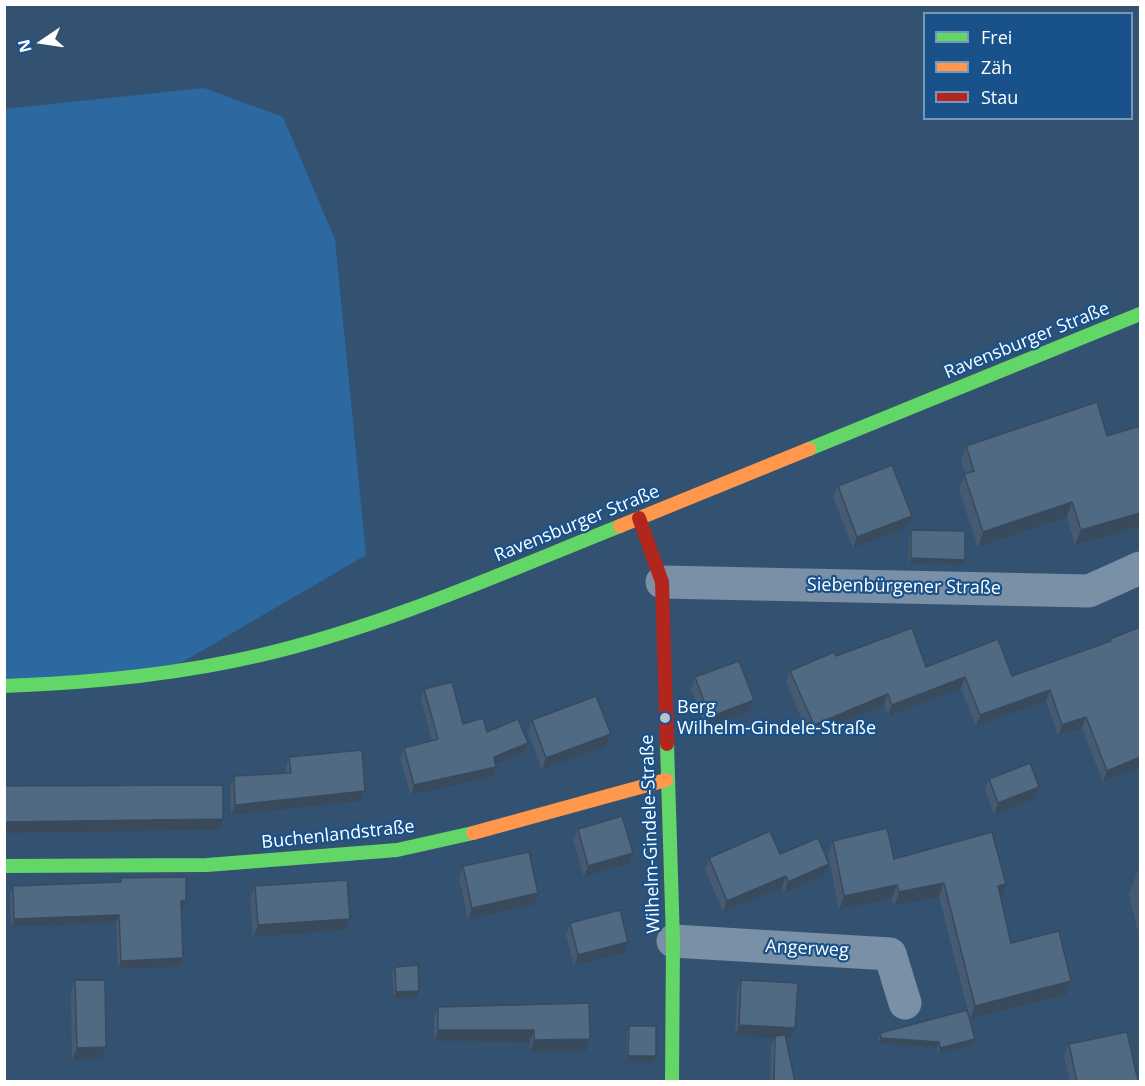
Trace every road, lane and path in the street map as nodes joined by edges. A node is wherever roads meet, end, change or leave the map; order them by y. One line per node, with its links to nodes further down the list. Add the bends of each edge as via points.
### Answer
1 (1140, 314): 2 (street, Ravensburger Straße)
2 (639, 518): 4 (street, Wilhelm-Gindele-Straße); 5 (street, Ravensburger Straße, via 341,633 246,658 162,674)
3 (1140, 568): 4 (street, Siebenbürgener Straße, via 1089,591)
4 (662, 582): 6 (street, Wilhelm-Gindele-Straße)
5 (4, 686)
6 (666, 780): 7 (street, Buchenlandstraße, via 504,826 397,850 207,865); 8 (street, Wilhelm-Gindele-Straße)
7 (4, 866)
8 (673, 941): 9 (street, Angerweg, via 890,954); 10 (street, Wilhelm-Gindele-Straße)
9 (904, 1003)
10 (672, 1082)

